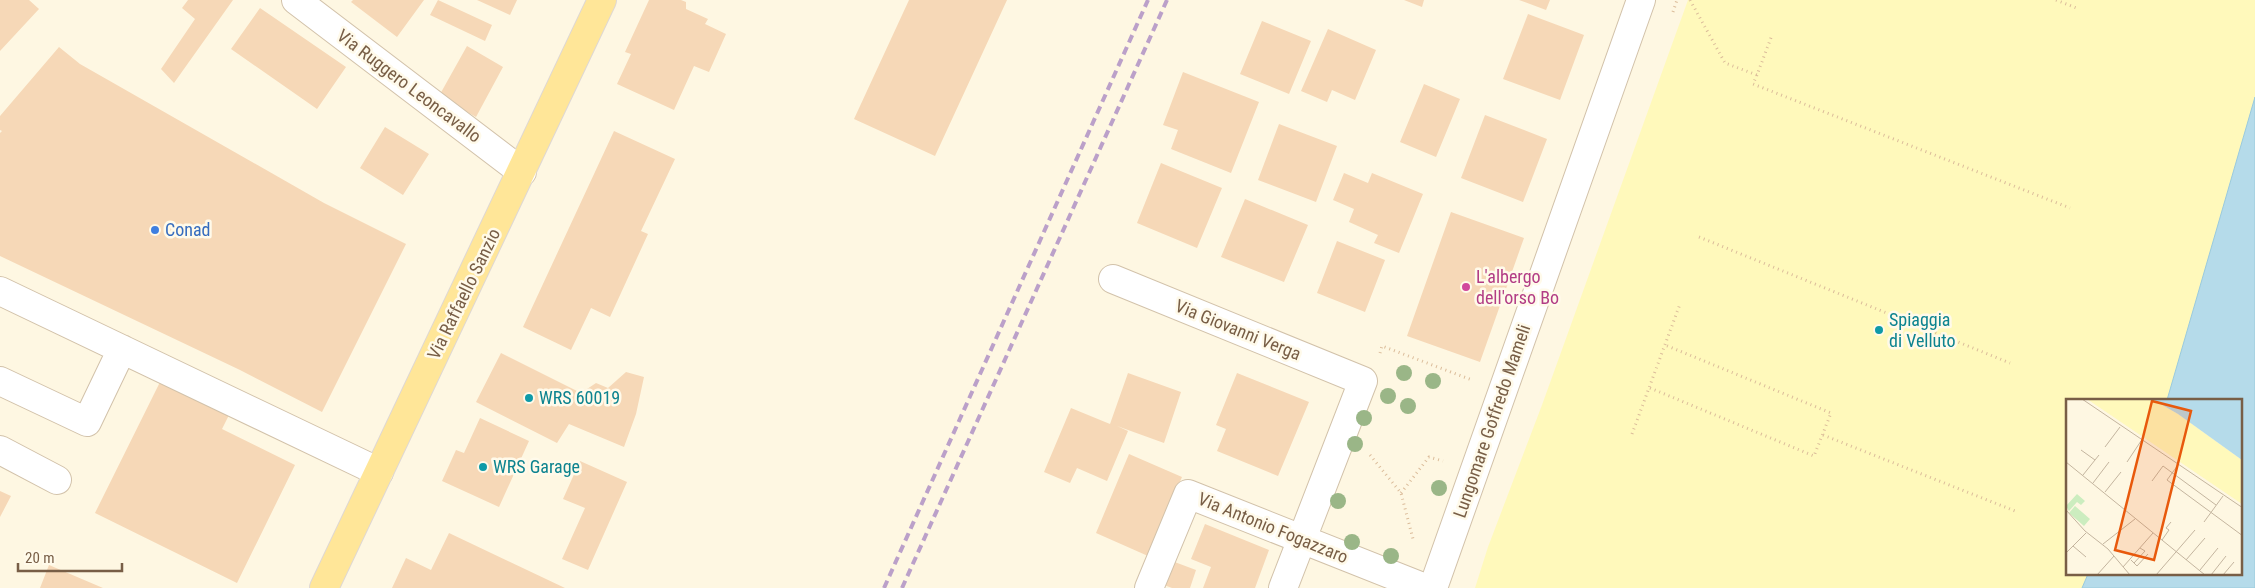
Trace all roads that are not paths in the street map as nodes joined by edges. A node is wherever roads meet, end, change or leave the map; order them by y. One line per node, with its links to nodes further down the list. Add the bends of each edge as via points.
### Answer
1 (296, 0): 4 (street, Via Ruggero Leoncavallo)
2 (602, 0): 4 (main road, Via Raffaello Sanzio)
3 (1641, 0): 17 (street, Lungomare Goffredo Mameli)
4 (522, 172): 10 (main road, Via Raffaello Sanzio)
5 (1112, 279): 12 (street, Via Giovanni Verga, via 1363,381)
6 (0, 291): 7 (street)
7 (122, 349): 8 (street, via 87,422); 10 (street)
8 (0, 380)
9 (0, 450): 11 (street)
10 (379, 472): 13 (main road, Via Raffaello Sanzio)
11 (57, 480)
12 (1303, 541): 14 (street, Via Antonio Fogazzaro, via 1188,494); 15 (street); 16 (street, Via Antonio Fogazzaro)
13 (324, 588)
14 (1149, 588)
15 (1283, 588)
16 (1425, 588)
17 (1434, 588)

